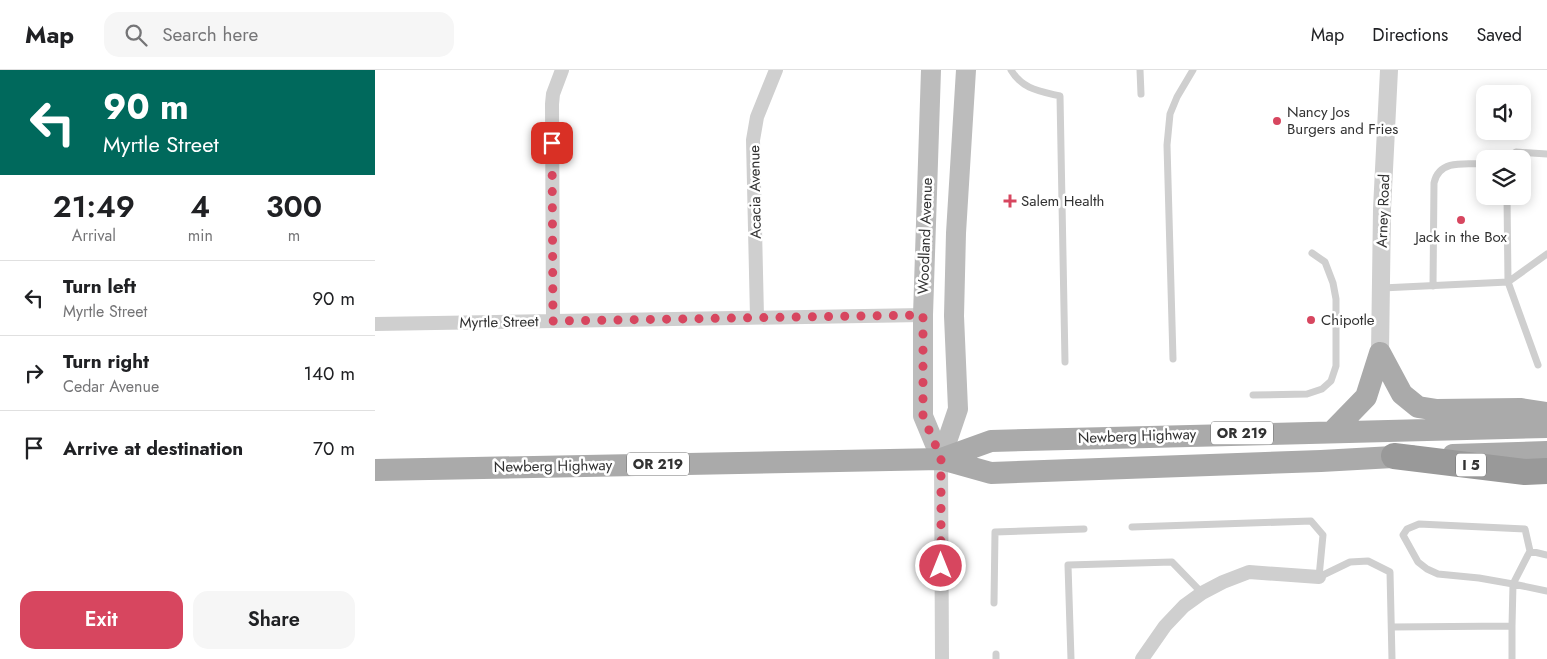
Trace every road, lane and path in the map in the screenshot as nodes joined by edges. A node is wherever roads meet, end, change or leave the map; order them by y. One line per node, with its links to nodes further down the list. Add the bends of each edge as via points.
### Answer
1 (562, 70): 21 (street, via 552,104)
2 (775, 70): 20 (street, Acacia Avenue, via 757,117 753,140)
3 (931, 70): 19 (main road, Woodland Avenue)
4 (966, 70): 33 (main road, Woodland Avenue, via 954,316 958,408)
5 (1011, 70): 25 (lane, via 1016,79 1030,89 1059,96)
6 (1140, 70): 9 (lane)
7 (1193, 70): 24 (lane, via 1170,114 1167,145)
8 (1389, 70): 18 (street, Arney Road)
9 (1141, 94)
10 (1531, 153): 11 (lane)
11 (1547, 154)
12 (1476, 164): 17 (lane, via 1454,164 1442,168 1436,176)
13 (1507, 205): 16 (lane)
14 (1312, 253): 27 (lane, via 1325,262 1336,299 1336,366 1331,380 1322,389 1307,394)
15 (1547, 254): 16 (lane)
16 (1508, 282): 17 (lane); 26 (lane)
17 (1433, 286): 18 (lane)
18 (1381, 288): 23 (street, Arney Road)
19 (923, 315): 20 (street, Myrtle Street); 33 (main road, Woodland Avenue, via 923,416)
20 (757, 317): 21 (street, Myrtle Street)
21 (553, 321): 22 (street, Myrtle Street)
22 (375, 324)
23 (1379, 353): 28 (main road, via 1402,394 1418,407 1437,410 1520,409); 30 (main road, via 1366,397)
24 (1173, 359)
25 (1065, 362)
26 (1538, 365)
27 (1253, 395)
28 (1547, 413)
29 (1547, 427): 30 (main road, Newberg Highway / OR 219)
30 (1332, 432): 33 (main road, Newberg Highway / OR 219, via 991,441)
31 (1547, 452): 32 (main road, Newberg Highway / OR 219)
32 (1394, 456): 33 (main road, Newberg Highway / OR 219, via 991,473); 35 (highway, I 5, via 1525,472)
33 (941, 458): 34 (main road, Newberg Highway / OR 219); 47 (street, Woodland Avenue)
34 (375, 470)
35 (1547, 471)
36 (1132, 527): 40 (lane, via 1311,520 1323,535)
37 (1084, 528): 44 (lane, via 995,532)
38 (1530, 551): 39 (lane); 41 (lane); 41 (lane, via 1525,529 1419,524 1407,528 1403,535 1418,562 1438,574)
39 (1547, 555)
40 (1319, 577): 43 (street, via 1249,572); 45 (lane, via 1350,562 1368,561 1390,572)
41 (1513, 584): 42 (lane); 46 (lane)
42 (1547, 592)
43 (1202, 593): 48 (lane, via 1172,562 1068,566); 49 (street, via 1165,626)
44 (994, 603)
45 (1392, 626): 46 (lane); 50 (lane)
46 (1512, 626): 51 (lane)
47 (941, 659)
48 (1071, 659)
49 (1142, 659)
50 (1392, 659)
51 (1512, 659)

